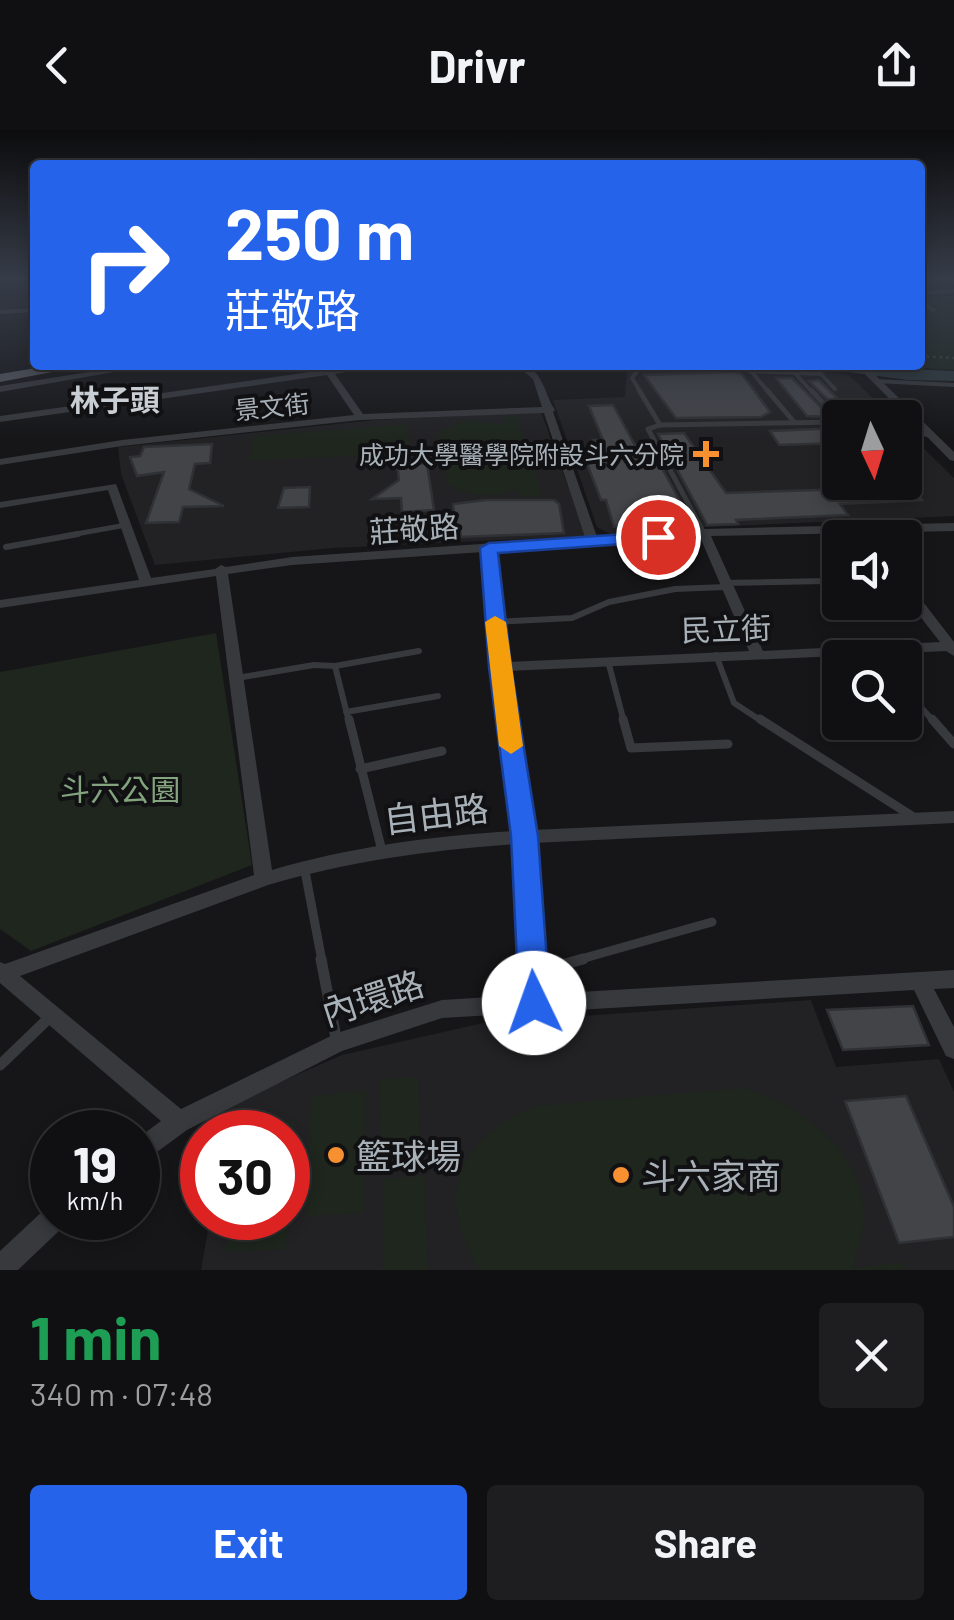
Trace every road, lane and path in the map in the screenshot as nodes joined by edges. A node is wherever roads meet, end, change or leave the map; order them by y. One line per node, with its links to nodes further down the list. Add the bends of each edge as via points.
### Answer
1 (925, 356): 2 (path)
2 (954, 358)
3 (30, 365): 4 (main road)
4 (0, 370)
5 (50, 370): 15 (main road)
6 (117, 370): 18 (street)
7 (315, 370): 23 (street)
8 (329, 370): 22 (street)
9 (527, 370): 21 (street)
10 (638, 370): 26 (lane, via 632,378)
11 (748, 370): 14 (lane)
12 (792, 370): 14 (lane); 19 (lane, via 821,374); 20 (lane)
13 (865, 370): 16 (street)
14 (752, 371): 24 (lane)
15 (0, 378)
16 (873, 379): 17 (lane); 28 (street)
17 (954, 385)
18 (0, 388)
19 (835, 389)
20 (822, 402)
21 (550, 410): 22 (street, 景文街); 38 (street)
22 (360, 416): 31 (street, 景文街)
23 (0, 419)
24 (794, 422): 25 (lane); 26 (lane)
25 (822, 422)
26 (660, 425): 36 (lane, via 648,429)
27 (922, 433): 28 (lane)
28 (930, 435): 29 (street); 30 (street)
29 (945, 435)
30 (954, 458)
31 (0, 462)
32 (0, 505): 33 (street, via 112,486)
33 (126, 525): 39 (lane); 42 (street)
34 (954, 527): 35 (street, 莊敬路)
35 (922, 529)
36 (704, 533): 37 (street, 莊敬路); 38 (street, 莊敬路); 44 (street)
37 (822, 534)
38 (593, 543): 40 (street, 莊敬路)
39 (6, 547)
40 (489, 548): 41 (street, 莊敬路); 47 (street)
41 (220, 570): 42 (street, 莊敬路); 57 (street)
42 (145, 580): 45 (street, 莊敬路)
43 (822, 581): 44 (lane)
44 (725, 585): 47 (lane, via 609,602 572,618); 51 (street)
45 (0, 604)
46 (922, 609): 48 (street)
47 (496, 622): 56 (street)
48 (953, 648): 49 (street, 民立街)
49 (922, 650)
50 (419, 652): 55 (lane)
51 (757, 653): 52 (street, 民立街); 53 (street, 民立街)
52 (822, 654)
53 (716, 655): 54 (street, 民立街); 66 (lane, via 734,703)
54 (608, 661): 56 (street, 民立街); 61 (lane, via 631,748)
55 (335, 666): 57 (lane); 60 (lane)
56 (500, 667): 67 (street)
57 (235, 679): 70 (street)
58 (438, 696): 60 (lane)
59 (922, 707): 62 (lane)
60 (346, 712): 64 (lane)
61 (728, 744)
62 (954, 744)
63 (442, 751): 64 (lane)
64 (360, 769): 68 (lane)
65 (954, 817): 66 (street, 自由路)
66 (918, 820): 67 (street, 自由路)
67 (524, 836): 68 (street, 自由路); 73 (street)
68 (382, 851): 69 (street, 自由路)
69 (304, 866): 70 (street, 自由路); 78 (lane)
70 (264, 879): 72 (street, 自由路)
71 (712, 922): 73 (lane)
72 (2, 972): 77 (street)
73 (533, 973): 76 (street)
74 (954, 979): 75 (street, 內環路)
75 (920, 981): 76 (street, 內環路); 79 (street)
76 (534, 1003): 78 (street, 內環路, via 442,1009)
77 (53, 1014): 80 (lane); 81 (street)
78 (337, 1043): 81 (street, 內環路)
79 (954, 1048)
80 (0, 1065)
81 (179, 1122): 82 (street, 內環路)
82 (160, 1136)
83 (31, 1240): 84 (street)
84 (0, 1270)

